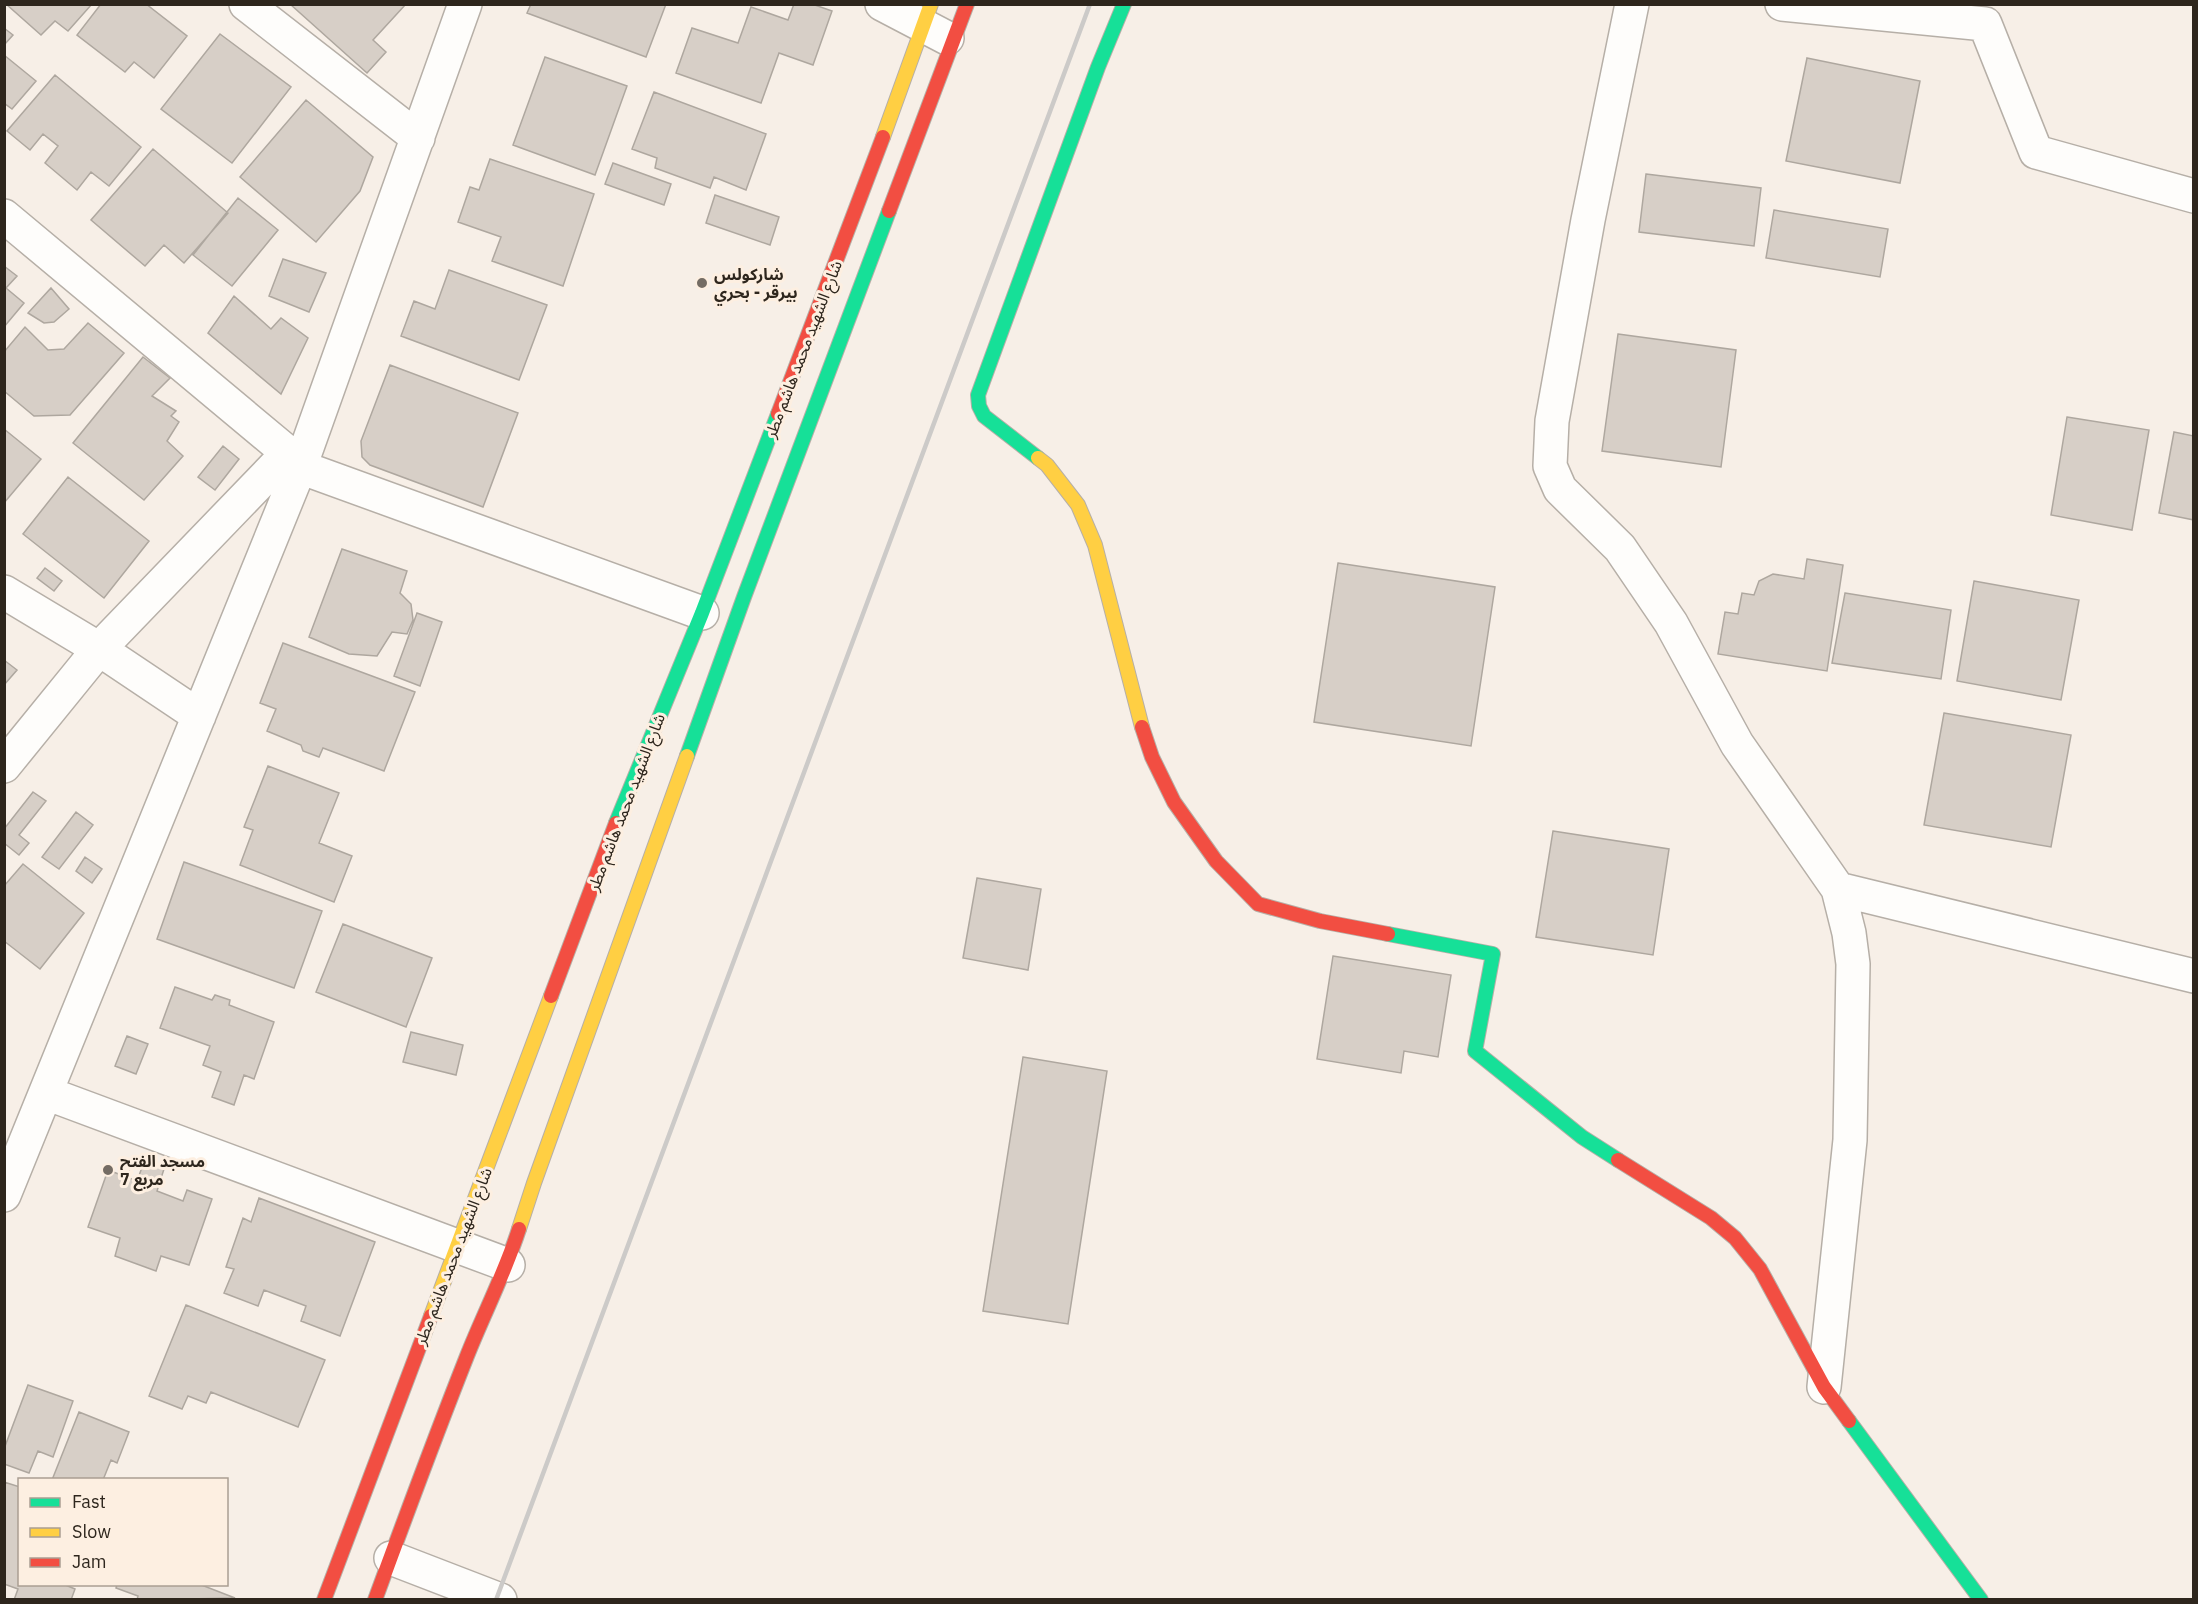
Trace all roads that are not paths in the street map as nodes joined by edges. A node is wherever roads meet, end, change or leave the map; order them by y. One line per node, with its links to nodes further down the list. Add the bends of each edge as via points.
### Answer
1 (246, 4): 10 (street)
2 (465, 4): 10 (street)
3 (882, 4): 8 (street)
4 (967, 4): 9 (main road, شارع الشهيد محمد هاشم مطر)
5 (1124, 4): 25 (main road, via 978,395 978,406 984,416 1047,465 1078,505 1095,545 1141,723 1174,802 1216,861 1258,904 1320,921 1493,954 1475,1051 1582,1137 1711,1218 1735,1238 1760,1269)
6 (1632, 4): 19 (street, via 1554,410 1550,466 1560,489 1620,548 1664,613 1737,744)
7 (1782, 4): 11 (street, via 1985,24 2036,152)
8 (927, 15): 9 (street); 15 (main road, شارع الشهيد محمد هاشم مطر, via 861,200)
9 (952, 41): 24 (main road, شارع الشهيد محمد هاشم مطر, via 744,597)
10 (418, 138): 13 (street)
11 (2193, 196)
12 (4, 216): 13 (street)
13 (294, 460): 15 (street); 16 (street); 17 (street)
14 (4, 592): 16 (street)
15 (702, 613): 23 (main road, شارع الشهيد محمد هاشم مطر, via 617,820)
16 (99, 649): 17 (street); 18 (street)
17 (199, 716): 21 (street)
18 (4, 766)
19 (1838, 889): 20 (street); 25 (street, via 1853,964 1850,1140)
20 (2193, 976)
21 (46, 1093): 22 (street); 23 (street)
22 (4, 1195)
23 (457, 1245): 24 (street); 27 (main road, شارع الشهيد محمد هاشم مطر)
24 (508, 1265): 26 (main road, شارع الشهيد محمد هاشم مطر, via 450,1399)
25 (1824, 1387): 30 (main road)
26 (391, 1558): 28 (main road, شارع الشهيد محمد هاشم مطر); 29 (street)
27 (324, 1599)
28 (375, 1599)
29 (500, 1599)
30 (1982, 1599)

